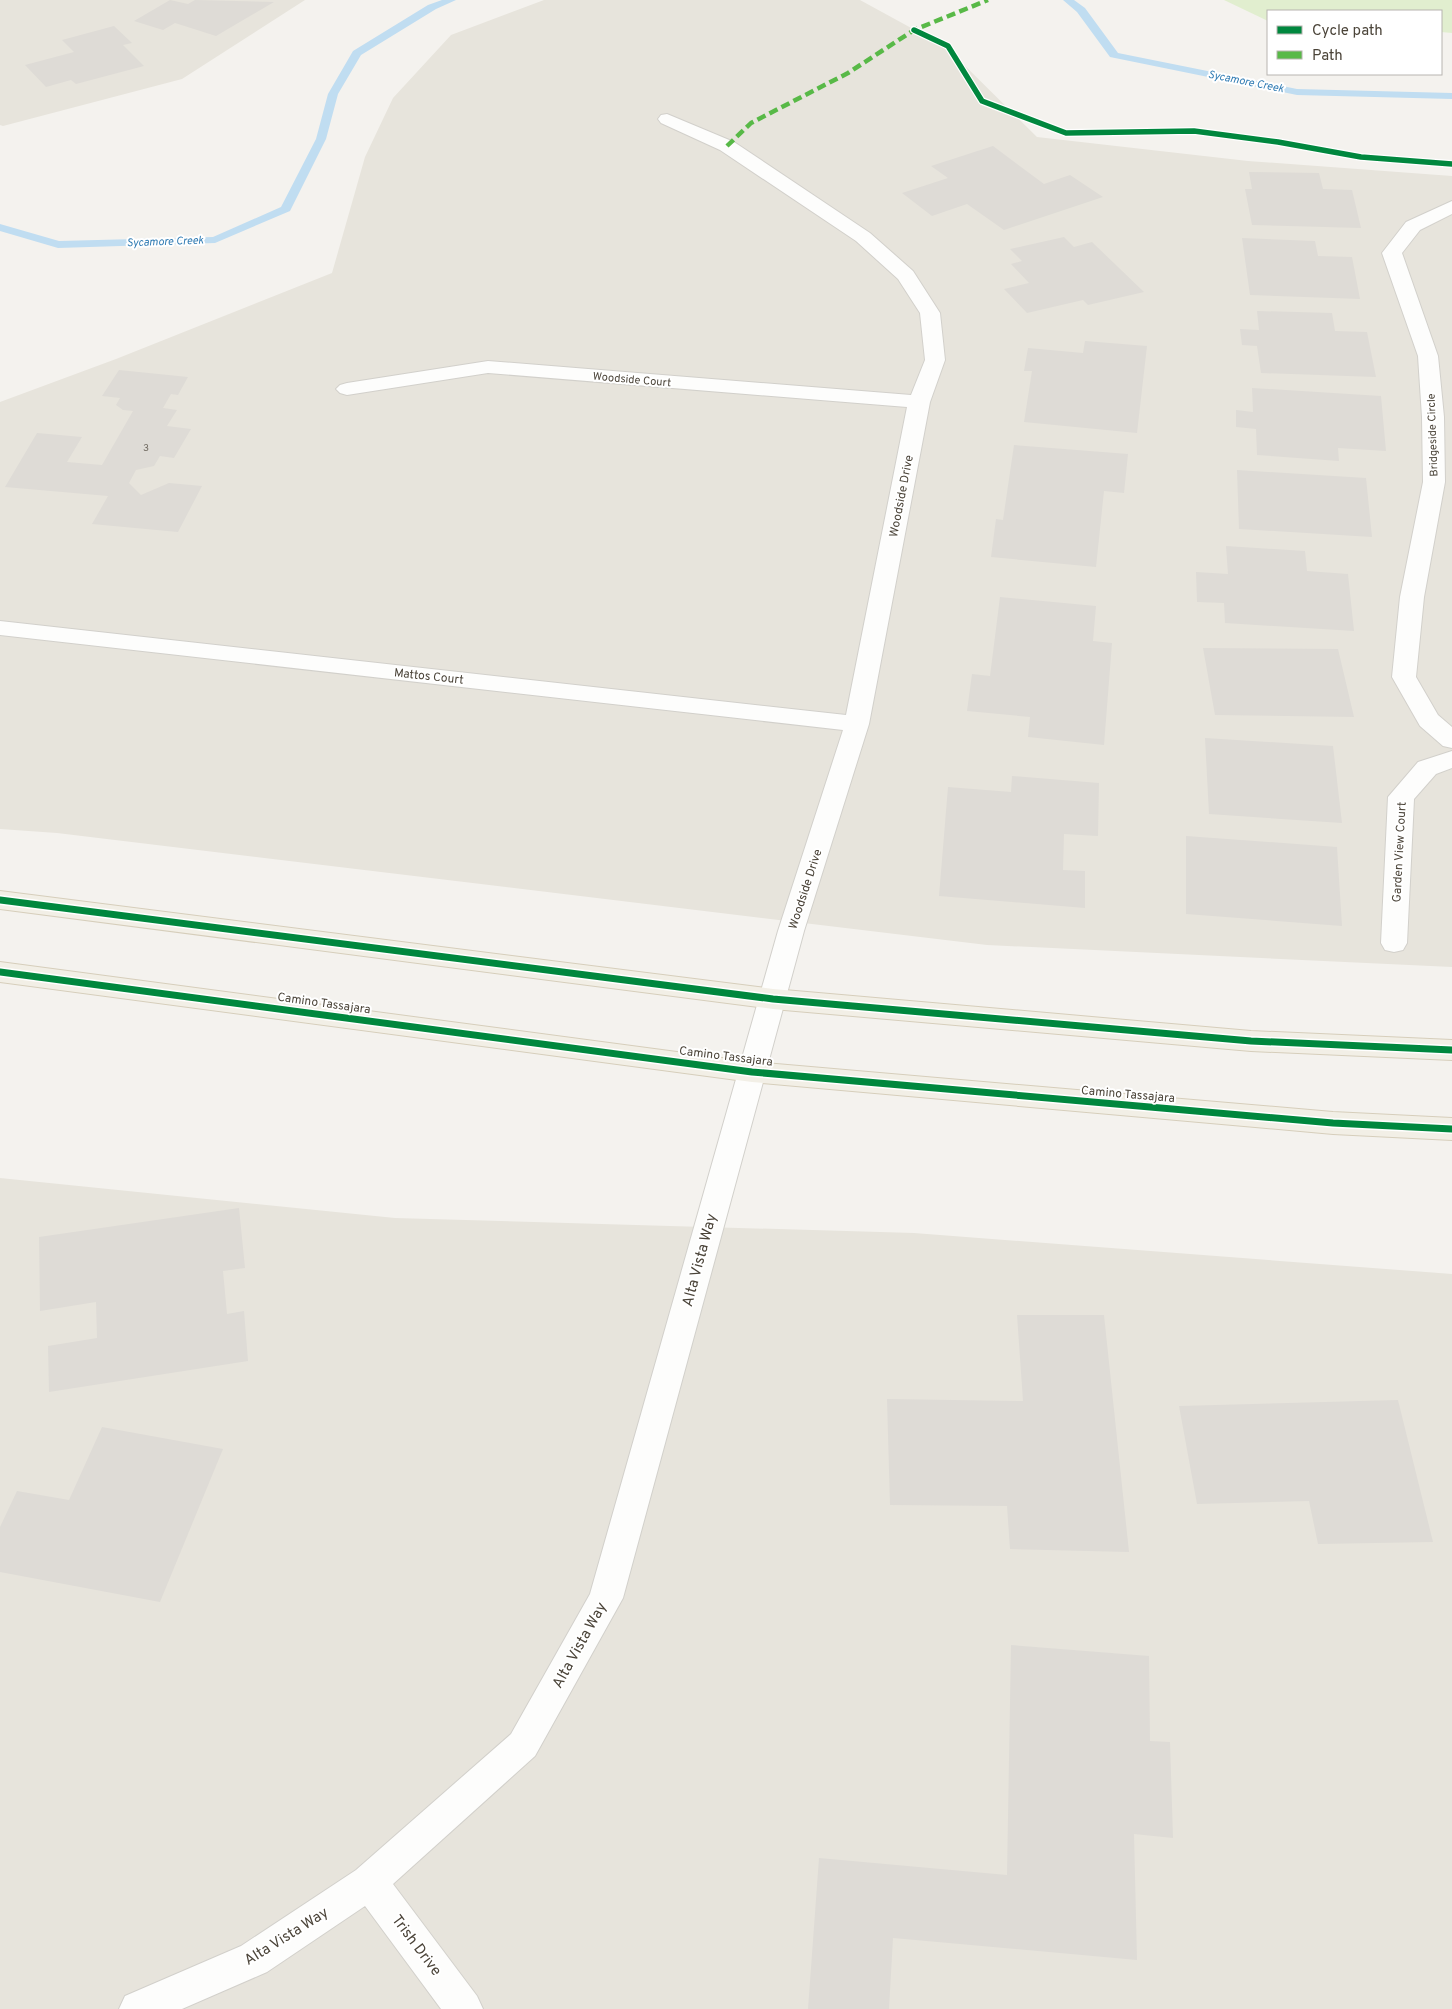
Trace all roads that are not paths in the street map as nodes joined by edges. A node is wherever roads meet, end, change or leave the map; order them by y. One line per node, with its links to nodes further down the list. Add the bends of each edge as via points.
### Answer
1 (667, 120): 4 (street, Woodside Drive, via 727,146 863,237 906,275 930,313 935,360)
2 (1452, 207): 7 (street, Bridgeside Circle, via 1413,226 1392,253 1428,356 1433,418 1434,482 1412,597 1404,677 1429,720)
3 (347, 389): 4 (street, Woodside Court, via 488,367)
4 (919, 402): 6 (street, Woodside Drive)
5 (0, 628): 6 (street, Mattos Court)
6 (857, 724): 12 (street, Woodside Drive, via 791,931)
7 (1452, 740)
8 (1452, 759): 10 (street, Garden View Court, via 1427,768 1401,796)
9 (0, 900): 12 (main road)
10 (1394, 943)
11 (0, 972): 14 (main road, Camino Tassajara)
12 (773, 999): 13 (main road, via 1251,1042); 14 (street, Alta Vista Way)
13 (1452, 1050)
14 (752, 1072): 15 (main road, Camino Tassajara, via 1333,1123); 16 (street, Alta Vista Way, via 606,1598 523,1745)
15 (1452, 1129)
16 (369, 1882): 17 (street, Alta Vista Way, via 254,1959); 18 (street, Trish Drive)
17 (138, 2009)
18 (464, 2009)

